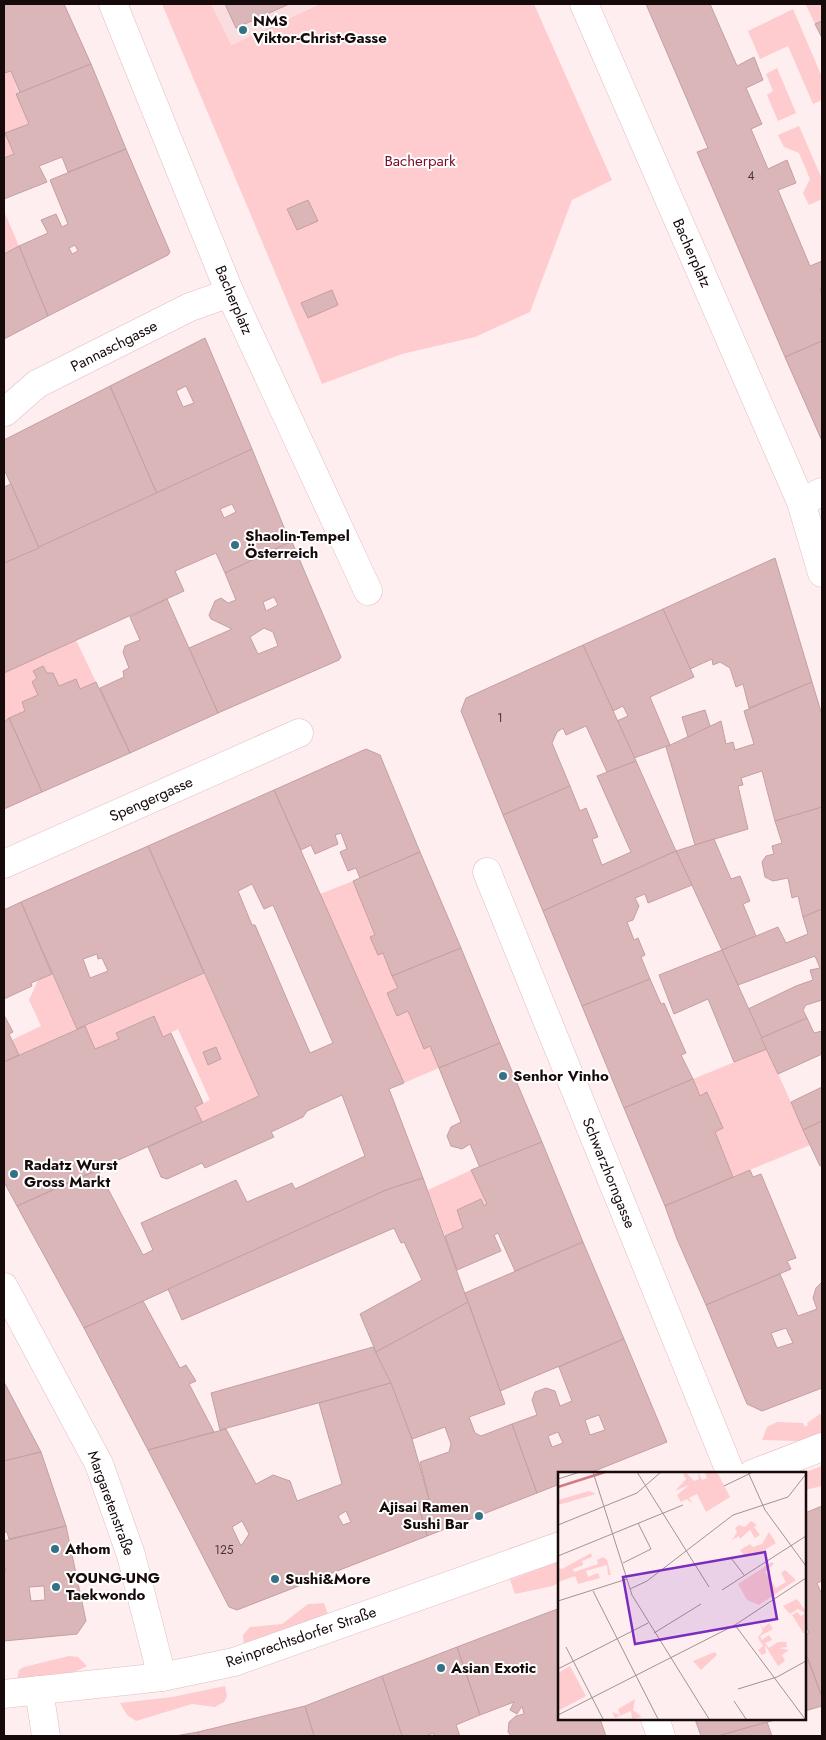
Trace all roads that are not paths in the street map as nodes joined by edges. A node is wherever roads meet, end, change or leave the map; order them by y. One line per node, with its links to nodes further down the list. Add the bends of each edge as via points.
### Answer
1 (113, 4): 3 (street, Bacherplatz)
2 (584, 4): 5 (street, Bacherplatz)
3 (230, 293): 4 (street, Pannaschgasse, via 190,307 37,384); 7 (street, Bacherplatz)
4 (5, 412)
5 (812, 497): 6 (street, Bacherplatz)
6 (822, 573)
7 (368, 591)
8 (299, 733): 9 (street, Spengergasse)
9 (4, 864)
10 (487, 872): 13 (street, Schwarzhorngasse)
11 (4, 1287): 16 (street, Margaretenstraße, via 100,1464 131,1555)
12 (822, 1447): 14 (street)
13 (730, 1472)
14 (757, 1472)
15 (558, 1547): 16 (street, Reinprechtsdorfer Straße, via 234,1662)
16 (162, 1677): 17 (street, Reinprechtsdorfer Straße)
17 (39, 1690): 18 (street, Reinprechtsdorfer Straße); 20 (street)
18 (4, 1694)
19 (655, 1720): 21 (street)
20 (46, 1736)
21 (661, 1736)

